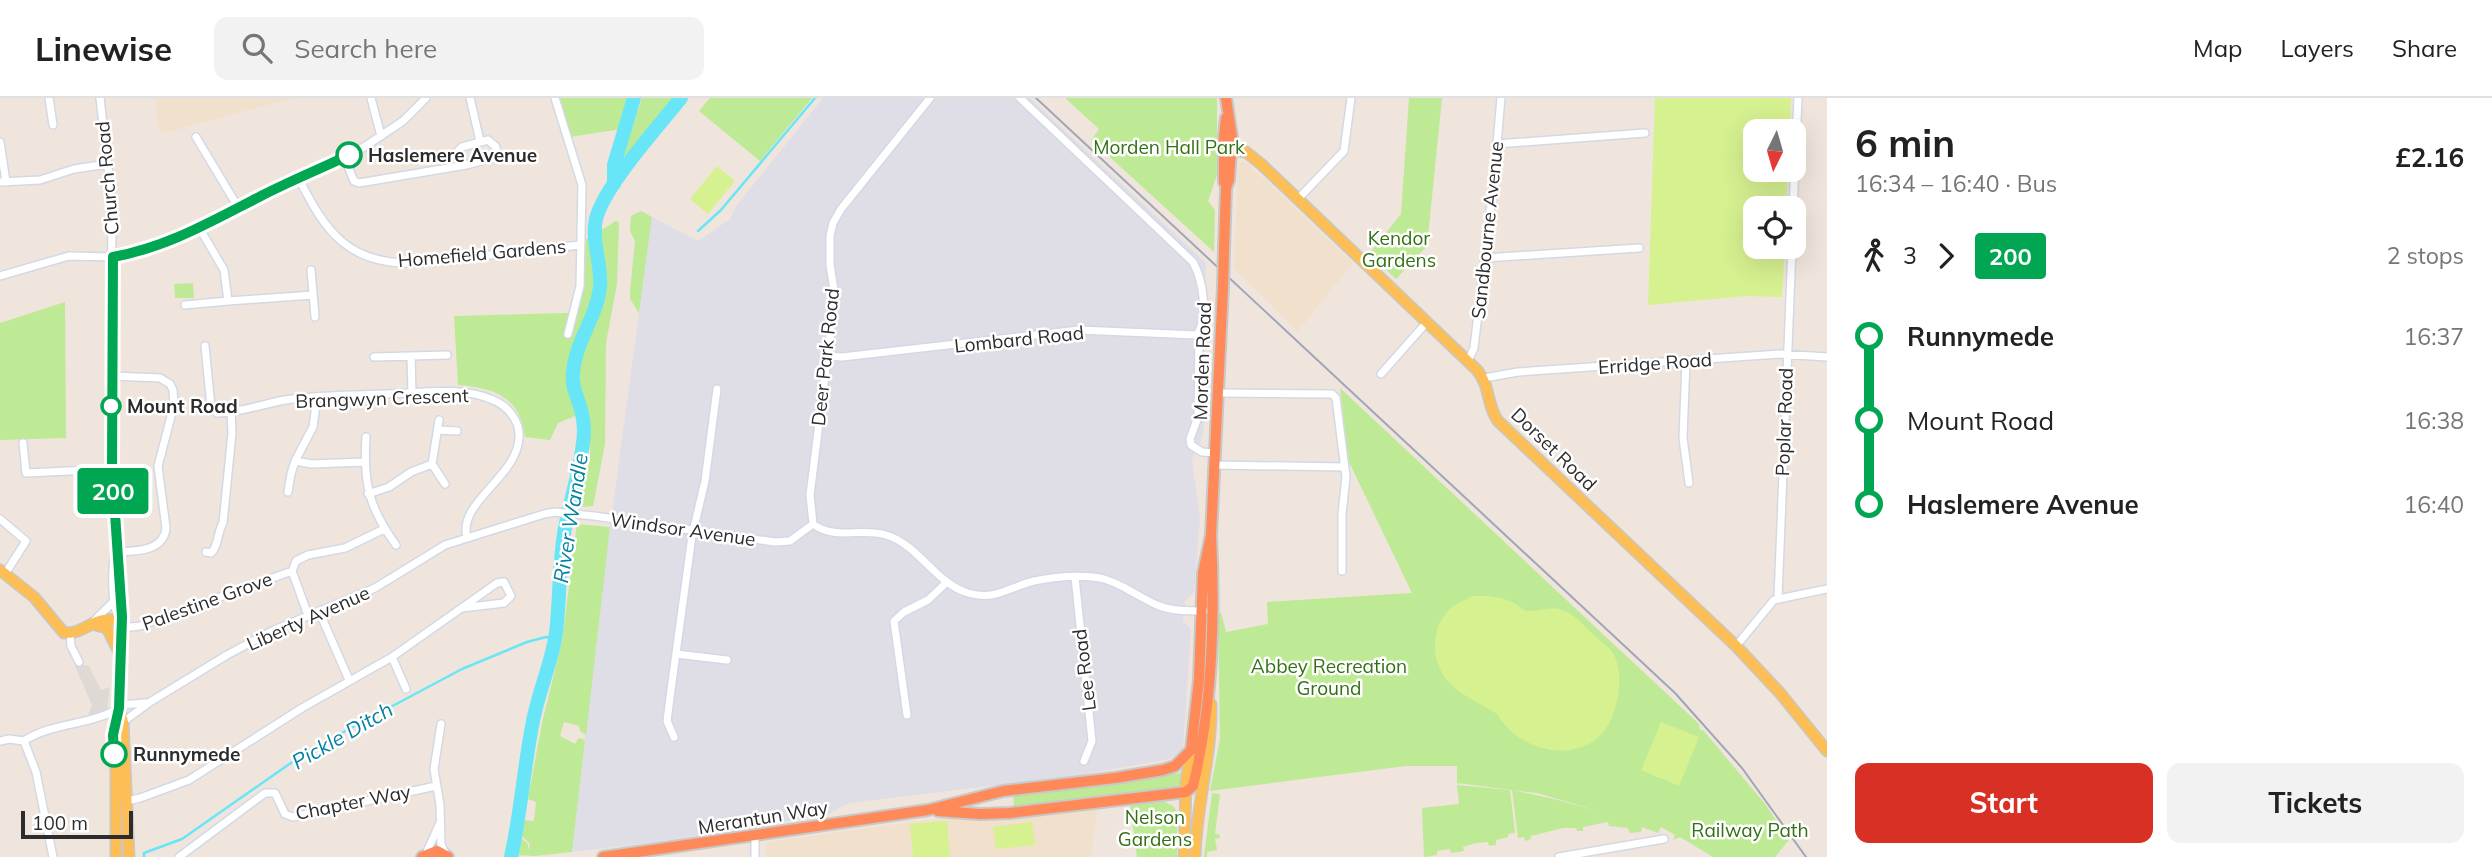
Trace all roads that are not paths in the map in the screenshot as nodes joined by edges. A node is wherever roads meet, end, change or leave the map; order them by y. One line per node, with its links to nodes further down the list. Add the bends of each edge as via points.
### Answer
1 (49, 98): 14 (street)
2 (100, 98): 23 (street, Church Road)
3 (371, 98): 16 (street)
4 (426, 98): 16 (street)
5 (470, 98): 18 (street)
6 (555, 98): 32 (street, via 582,185)
7 (930, 98): 50 (street, Deer Park Road, via 833,223 829,250 835,296)
8 (1020, 98): 45 (street, via 1193,262 1202,284 1202,322)
9 (1226, 98): 13 (highway, Morden Road)
10 (1351, 98): 29 (street, via 1343,151)
11 (1501, 98): 20 (street, Sandbourne Avenue)
12 (1798, 98): 28 (street)
13 (1227, 115): 21 (highway, Morden Road); 27 (highway, Morden Road)
14 (52, 125)
15 (1645, 133): 20 (street)
16 (381, 136): 22 (street)
17 (196, 137): 30 (street)
18 (480, 141): 24 (street, via 459,149 458,158); 24 (street, via 494,143 496,155)
19 (0, 142): 26 (street)
20 (1496, 144): 35 (street, Sandbourne Avenue)
21 (1231, 150): 27 (highway, Morden Road); 29 (main road, via 1250,154)
22 (344, 157): 24 (street, via 359,183); 25 (street)
23 (108, 164): 26 (street, via 40,180); 34 (street, Church Road)
24 (466, 164)
25 (298, 177): 30 (street); 32 (street, Homefield Gardens, via 317,213 344,246 391,261)
26 (3, 182)
27 (1226, 188): 60 (highway, Morden Road, bridge)
28 (1794, 196)
29 (1298, 199): 43 (main road)
30 (238, 207): 31 (street)
31 (200, 229): 34 (street); 40 (street, via 224,270)
32 (580, 245): 44 (street, via 580,286)
33 (1639, 248): 35 (street)
34 (113, 257): 38 (street, via 69,256); 56 (street, Church Road)
35 (1485, 258): 53 (street, Sandbourne Avenue, via 1474,348)
36 (1791, 259): 47 (street, Poplar Road)
37 (311, 270): 39 (street)
38 (0, 276)
39 (313, 295): 40 (street); 42 (street)
40 (228, 301): 41 (street)
41 (185, 305)
42 (315, 317)
43 (1427, 322): 53 (main road); 55 (street)
44 (568, 334)
45 (1197, 335): 50 (street, Lombard Road, via 1079,330); 68 (street, via 1198,417 1190,439 1191,445)
46 (205, 345): 62 (street, via 211,407 217,413)
47 (1787, 354): 51 (street, Erridge Road); 54 (street, Erridge Road); 95 (street, Poplar Road)
48 (447, 355): 49 (street)
49 (411, 356): 52 (street); 59 (street)
50 (828, 356): 81 (street, Deer Park Road, via 810,495)
51 (1827, 357)
52 (374, 358)
53 (1468, 361): 57 (main road)
54 (1686, 361): 57 (street, Erridge Road); 74 (street, via 1683,438)
55 (1381, 374)
56 (112, 376): 73 (street, Church Road); 87 (street, via 160,378 170,384 174,399 159,460 164,539 146,549)
57 (1484, 378): 105 (main road, Dorset Road, via 1491,411 1498,421)
58 (717, 389): 83 (street)
59 (412, 393): 61 (street, Brangwyn Crescent); 85 (street, Brangwyn Crescent, via 477,395 503,405 516,421 518,447 500,479 467,518)
60 (1219, 393): 68 (highway, Morden Road); 72 (street, via 1332,394)
61 (317, 397): 62 (street, Brangwyn Crescent); 69 (street, via 313,427)
62 (231, 412): 79 (street)
63 (439, 420): 64 (street)
64 (438, 430): 65 (street); 71 (street)
65 (457, 431)
66 (366, 437): 70 (street)
67 (23, 443): 73 (street, via 26,473)
68 (1215, 459): 72 (street); 84 (highway, Morden Road)
69 (295, 461): 70 (street); 76 (street)
70 (364, 462): 77 (street)
71 (432, 464): 75 (street); 77 (street)
72 (1344, 467): 90 (street)
73 (112, 469): 87 (street, Church Road)
74 (1689, 483)
75 (445, 484)
76 (288, 492)
77 (368, 494): 82 (street)
78 (215, 510): 79 (street)
79 (224, 511): 88 (street, via 215,549)
80 (0, 520): 91 (street, via 26,541)
81 (813, 524): 83 (street, Windsor Avenue, via 784,542); 93 (street, via 830,533 872,532 895,538)
82 (384, 529): 86 (street); 89 (street, Palestine Grove, via 345,548 301,558)
83 (694, 531): 85 (street, Windsor Avenue, via 555,512); 107 (street)
84 (1211, 535): 99 (highway, Morden Road); 100 (highway, Morden Road)
85 (467, 538): 98 (street, Liberty Avenue, via 445,545 375,588)
86 (396, 545)
87 (117, 552): 96 (street, Church Road); 103 (street, Church Road)
88 (206, 552)
89 (292, 571): 101 (street); 103 (street, Palestine Grove, via 140,626)
90 (1342, 571)
91 (2, 572): 104 (main road, via 34,597 62,631)
92 (1075, 577): 93 (street, via 1031,582 988,596 965,592); 99 (street, via 1102,579 1160,606); 123 (street, Lee Road, via 1092,741)
93 (947, 582): 115 (street, via 894,621)
94 (1827, 589): 95 (street)
95 (1778, 598): 105 (street)
96 (114, 601): 102 (street); 103 (street, Church Road)
97 (463, 608): 97 (street, via 497,583 505,582 509,588 511,596 504,603); 108 (street)
98 (319, 611): 101 (street, Liberty Avenue); 111 (street)
99 (1199, 611): 100 (street); 121 (highway, Morden Road, via 1199,680)
100 (1212, 611): 125 (highway, Morden Road, via 1210,676)
101 (308, 615): 113 (street, Liberty Avenue, via 227,655)
102 (92, 624): 103 (main road, via 102,618); 104 (main road); 106 (main road, via 107,628)
103 (121, 625): 106 (main road)
104 (70, 633): 110 (street)
105 (1736, 646): 122 (main road, Dorset Road)
106 (120, 653): 114 (main road)
107 (676, 654): 109 (street); 118 (street, via 667,721)
108 (392, 657): 111 (street); 112 (street)
109 (727, 660)
110 (79, 662)
111 (349, 680): 128 (street, via 189,780)
112 (406, 689)
113 (150, 702): 114 (street, Liberty Avenue); 116 (street, Liberty Avenue)
114 (119, 706): 116 (main road); 120 (street, Liberty Avenue, via 107,715 37,732); 136 (main road, via 113,735)
115 (907, 715)
116 (123, 722): 128 (main road)
117 (441, 724): 126 (street, via 434,762)
118 (674, 737)
119 (0, 741): 120 (street)
120 (24, 741): 135 (street, via 36,772)
121 (1191, 750): 124 (highway, Merantun Way, via 1178,764); 125 (main road, Morden Road)
122 (1827, 751)
123 (1084, 761)
124 (1163, 770): 125 (main road); 129 (highway, Merantun Way, via 1003,791)
125 (1196, 773): 127 (highway, Morden Road); 142 (main road, Morden Road)
126 (436, 786): 130 (street); 138 (street, Chapter Way, via 293,817 285,814 278,795 265,793)
127 (1186, 792): 129 (highway, Merantun Way, via 1010,813); 141 (main road, Morden Road)
128 (127, 800): 137 (main road)
129 (928, 810): 131 (highway, Merantun Way)
130 (439, 824): 133 (street); 134 (street)
131 (755, 837): 139 (highway, Merantun Way); 140 (street)
132 (1664, 839): 143 (street)
133 (424, 855): 134 (highway, via 437,851)
134 (447, 856)
135 (53, 857)
136 (116, 857)
137 (129, 857)
138 (178, 857)
139 (603, 857)
140 (755, 857)
141 (1184, 857)
142 (1195, 857)
143 (1559, 857)

